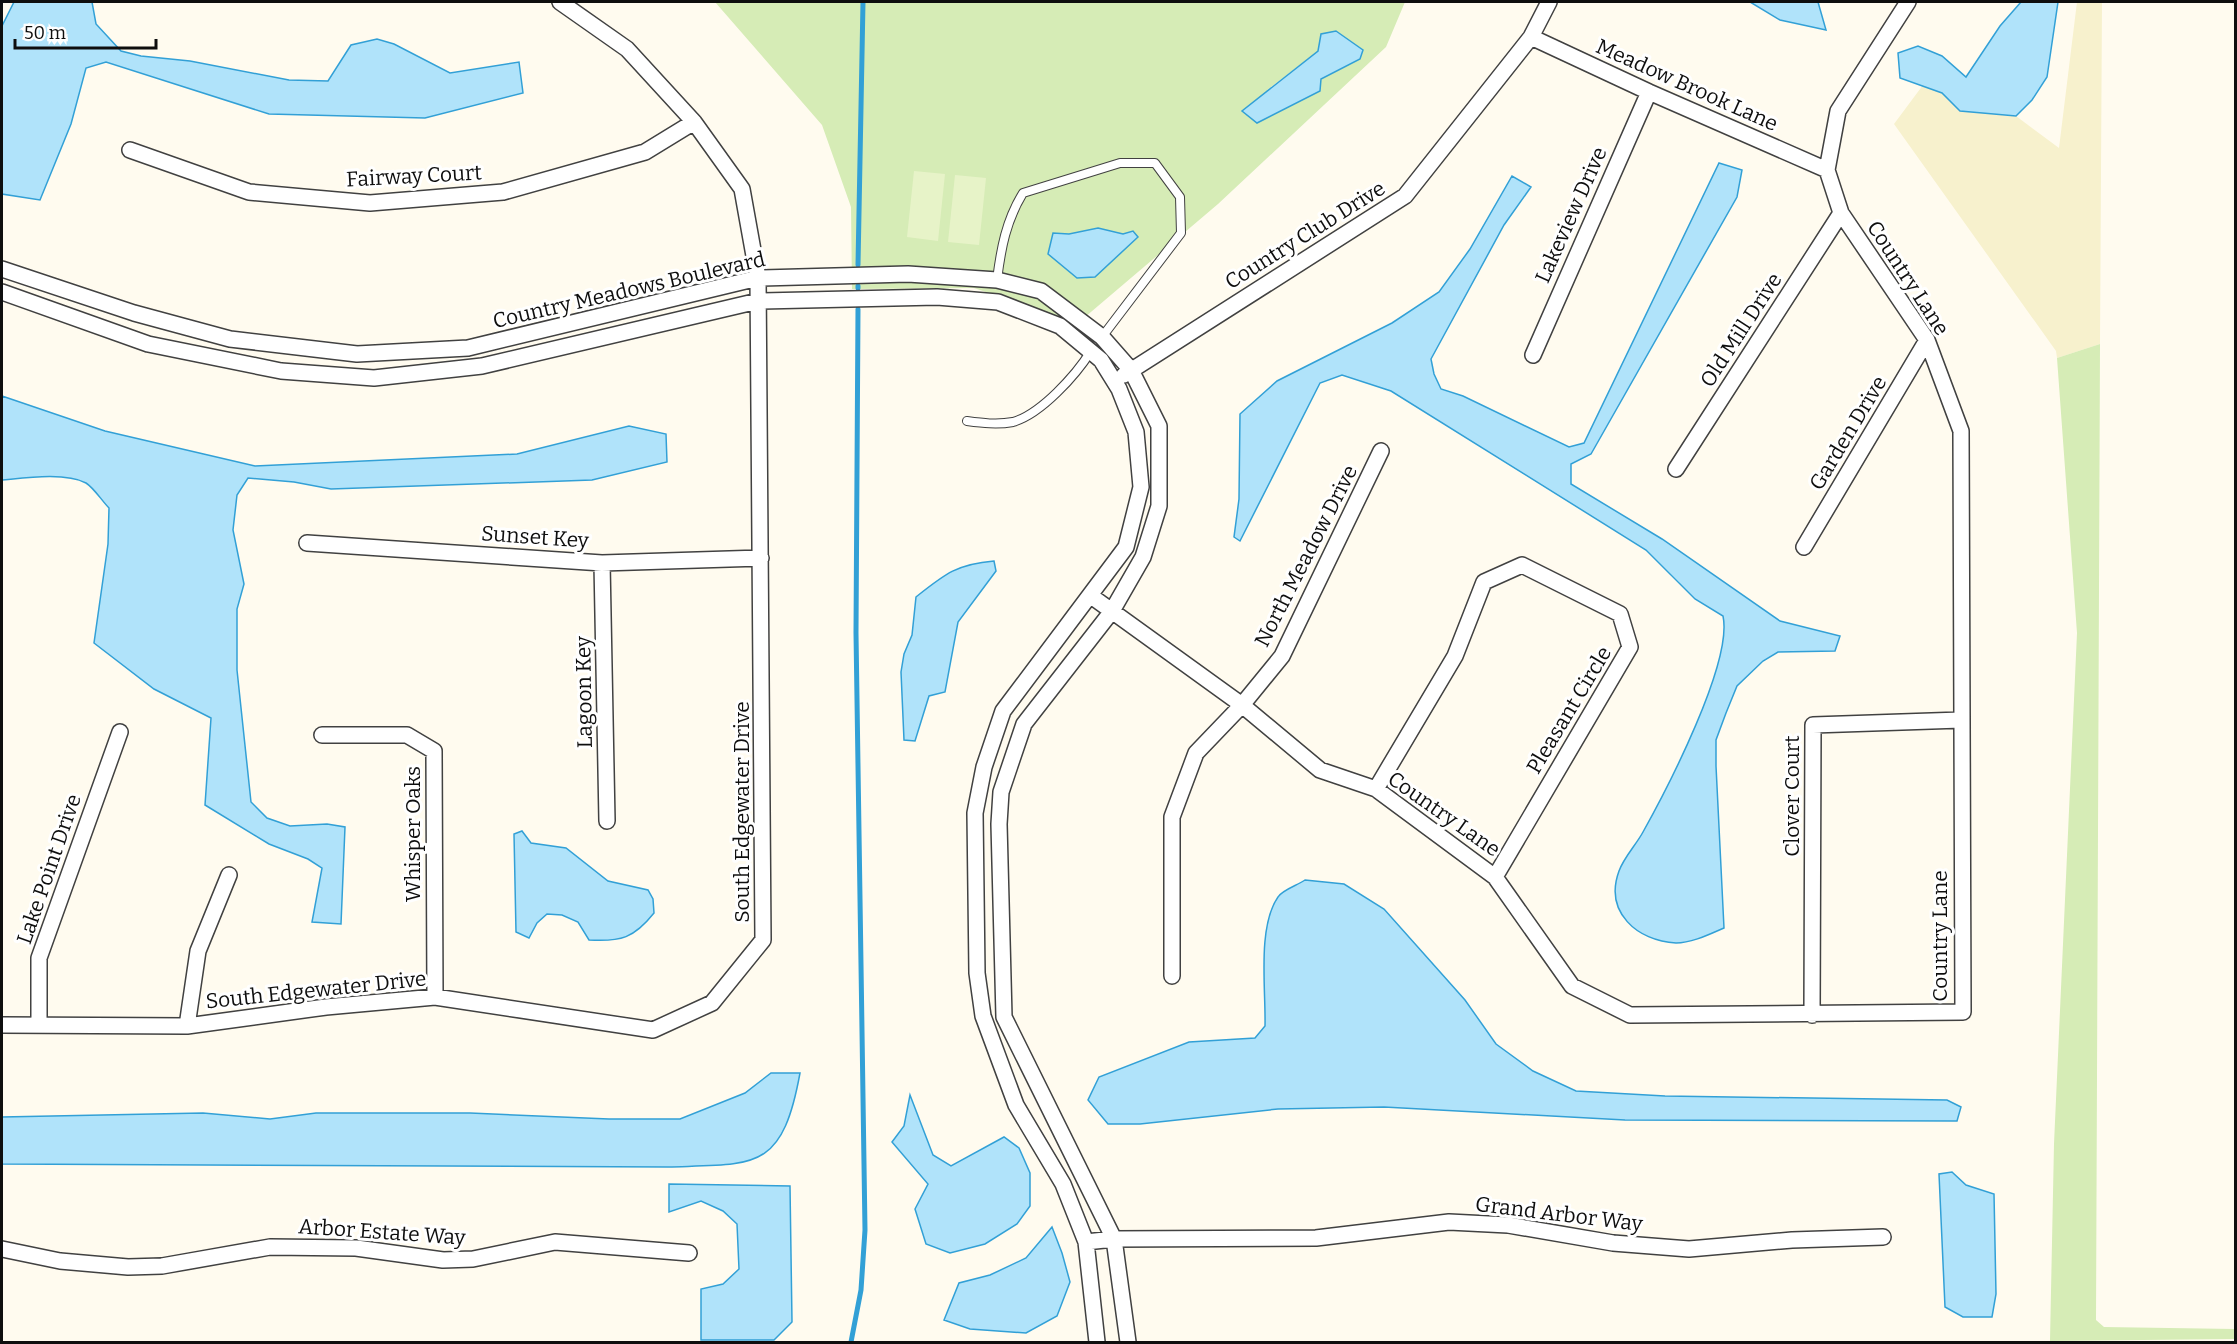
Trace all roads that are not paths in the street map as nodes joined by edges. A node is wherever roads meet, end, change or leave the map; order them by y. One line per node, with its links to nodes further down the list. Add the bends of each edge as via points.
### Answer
1 (560, 2): 6 (street, South Edgewater Drive, via 627,49)
2 (1549, 2): 4 (street, Country Club Drive)
3 (1908, 2): 8 (street, Country Lane, via 1838,111)
4 (1531, 37): 5 (street, Meadow Brook Lane); 23 (street, Country Club Drive, via 1405,196)
5 (1649, 92): 8 (street, Meadow Brook Lane); 22 (street, Lakeview Drive)
6 (694, 122): 7 (street, Fairway Court, via 645,152 503,192 370,203 249,192); 12 (street, South Edgewater Drive, via 742,189)
7 (130, 150)
8 (1827, 170): 9 (street, Country Lane)
9 (1841, 213): 19 (street, Country Lane); 28 (street, Old Mill Drive)
10 (2, 269): 21 (street, Country Meadows Boulevard, via 134,313 230,339)
11 (908, 274): 12 (street, Country Meadows Boulevard); 13 (street, Country Meadows Boulevard); 15 (street)
12 (758, 278): 16 (street, South Edgewater Drive); 21 (street, Country Meadows Boulevard, via 468,348)
13 (997, 280): 17 (street); 18 (street, Country Meadows Boulevard, via 1041,291); 18 (lane, via 1003,237 1023,193 1120,163 1155,163 1180,197 1181,233)
14 (2, 292): 24 (street, Country Meadows Boulevard, via 148,344 281,371)
15 (910, 297): 16 (street, Country Meadows Boulevard); 17 (street, Country Meadows Boulevard)
16 (758, 301): 24 (street, Country Meadows Boulevard, via 482,366 374,378); 31 (street, South Edgewater Drive)
17 (998, 302): 20 (street, Country Meadows Boulevard, via 1060,326)
18 (1102, 337): 20 (street); 23 (street, Country Meadows Boulevard)
19 (1927, 340): 30 (street, Garden Drive); 36 (street, Country Lane, via 1961,431)
20 (1091, 351): 25 (street, Country Meadows Boulevard); 26 (lane, via 1078,372 1035,410 1015,421)
21 (352, 353): 24 (street)
22 (1533, 355)
23 (1131, 370): 25 (street, Country Club Drive); 34 (street, Country Meadows Boulevard, via 1160,426 1159,506 1143,557)
24 (352, 376)
25 (1115, 382): 33 (street, Country Meadows Boulevard, via 1136,432 1141,487 1126,547)
26 (967, 421)
27 (1381, 451): 35 (street, North Meadow Drive, via 1282,656)
28 (1676, 469)
29 (307, 543): 32 (street, Sunset Key)
30 (1804, 547)
31 (761, 558): 32 (street, Sunset Key); 46 (street, South Edgewater Drive, via 763,940 712,1003 653,1030)
32 (602, 563): 40 (street, Lagoon Key)
33 (1092, 596): 34 (street, Country Lane); 43 (street, Country Meadows Boulevard, via 1003,711 984,767 975,813)
34 (1112, 611): 35 (street, Country Lane); 44 (street, Country Meadows Boulevard, via 1024,724 1001,792)
35 (1242, 705): 39 (street, Country Lane, via 1320,770); 45 (street, North Meadow Drive, via 1196,753 1172,817)
36 (1961, 720): 47 (street, Clover Court, via 1813,725); 47 (street, Country Lane, via 1963,1012)
37 (120, 732): 49 (street, Lake Point Drive, via 39,958)
38 (322, 735): 46 (street, Whisper Oaks, via 407,735 434,751)
39 (1376, 789): 42 (street, Country Lane); 42 (street, Pleasant Circle, via 1455,656 1484,582 1522,565 1620,614 1630,647)
40 (607, 821)
41 (229, 875): 50 (street, via 198,951)
42 (1495, 877): 47 (street, Country Lane, via 1572,986 1630,1015)
43 (976, 894): 44 (street); 52 (street, Country Meadows Boulevard, via 977,973 983,1016 1016,1105)
44 (1001, 894): 51 (street, Country Meadows Boulevard, via 1004,1017)
45 (1172, 976)
46 (435, 997): 50 (street, South Edgewater Drive)
47 (1812, 1015)
48 (2, 1025): 49 (street, South Edgewater Drive)
49 (39, 1025): 50 (street, South Edgewater Drive)
50 (187, 1026)
51 (1063, 1139): 52 (street); 53 (street, Country Meadows Boulevard)
52 (1043, 1150): 54 (street, Country Meadows Boulevard)
53 (1081, 1175): 54 (street); 56 (street, Country Meadows Boulevard)
54 (1063, 1184): 57 (street, Country Meadows Boulevard)
55 (1883, 1238): 56 (street, Grand Arbor Way, via 1792,1240 1689,1249 1613,1243 1508,1225 1449,1222 1316,1238)
56 (1114, 1239): 57 (street, Grand Arbor Way); 60 (street, Country Meadows Boulevard)
57 (1086, 1242): 61 (street, Country Meadows Boulevard)
58 (2, 1249): 59 (street, Arbor Estate Way, via 60,1261 128,1267 162,1266 270,1247 356,1248 443,1260 473,1259 555,1242)
59 (688, 1253)
60 (1122, 1297): 61 (street); 63 (street, Country Meadows Boulevard)
61 (1094, 1300): 62 (street, Country Meadows Boulevard)
62 (1097, 1342)
63 (1128, 1342)

